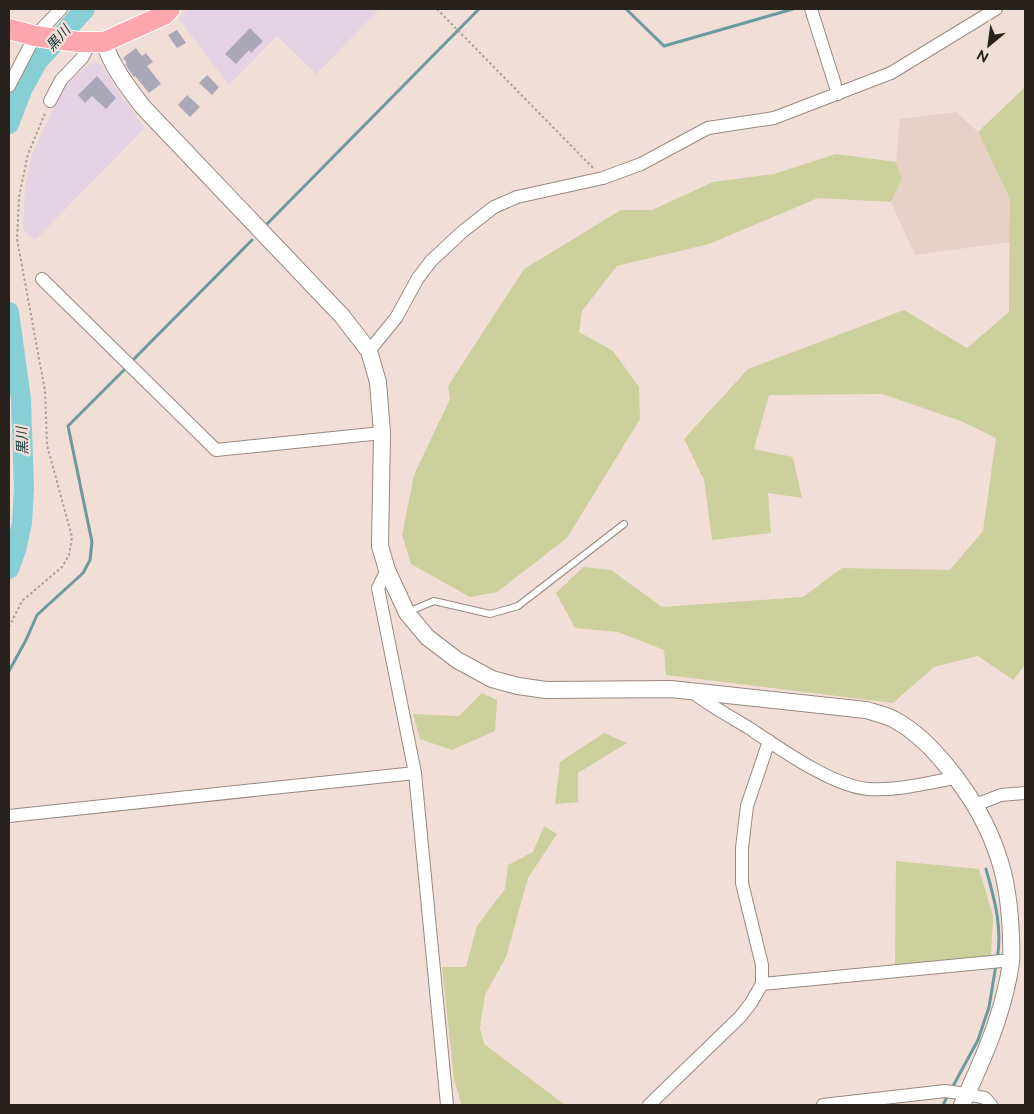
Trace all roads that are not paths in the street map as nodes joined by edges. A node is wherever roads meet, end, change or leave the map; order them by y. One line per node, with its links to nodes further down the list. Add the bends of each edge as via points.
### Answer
1 (61, 9): 6 (street)
2 (170, 9): 7 (main road, via 143,25)
3 (811, 9): 9 (street)
4 (996, 9): 9 (street, via 890,73)
5 (9, 29): 6 (main road)
6 (38, 36): 7 (main road); 8 (street)
7 (91, 42): 10 (street, via 82,58 61,80); 12 (street, via 109,59 142,107 342,316)
8 (9, 86)
9 (838, 94): 12 (street, via 774,118 708,128 641,164 603,178 517,197 494,208 431,261 396,318)
10 (50, 101)
11 (42, 279): 13 (street, via 216,450)
12 (369, 350): 13 (street, via 378,382)
13 (382, 433): 15 (street, via 380,546)
14 (624, 524): 16 (lane, via 518,606 490,614 434,601)
15 (387, 570): 16 (street); 19 (street, via 378,588)
16 (407, 613): 17 (street, via 427,637 457,660 492,679 546,690)
17 (691, 691): 18 (street); 20 (street, via 866,710 895,720 920,738)
18 (769, 741): 20 (street, via 821,772 846,784 868,789 902,788); 25 (street, via 747,806 742,848 742,883 762,965)
19 (414, 773): 23 (street); 27 (street)
20 (955, 778): 22 (street)
21 (1025, 793): 22 (street, via 1001,795)
22 (975, 805): 24 (street, via 996,850 1010,907)
23 (9, 816)
24 (1012, 960): 25 (street); 26 (street, via 992,1037)
25 (762, 984): 28 (street, via 740,1017)
26 (965, 1099): 29 (street, via 945,1091); 30 (street, via 984,1098)
27 (447, 1105)
28 (649, 1105)
29 (823, 1105)
30 (991, 1105)

